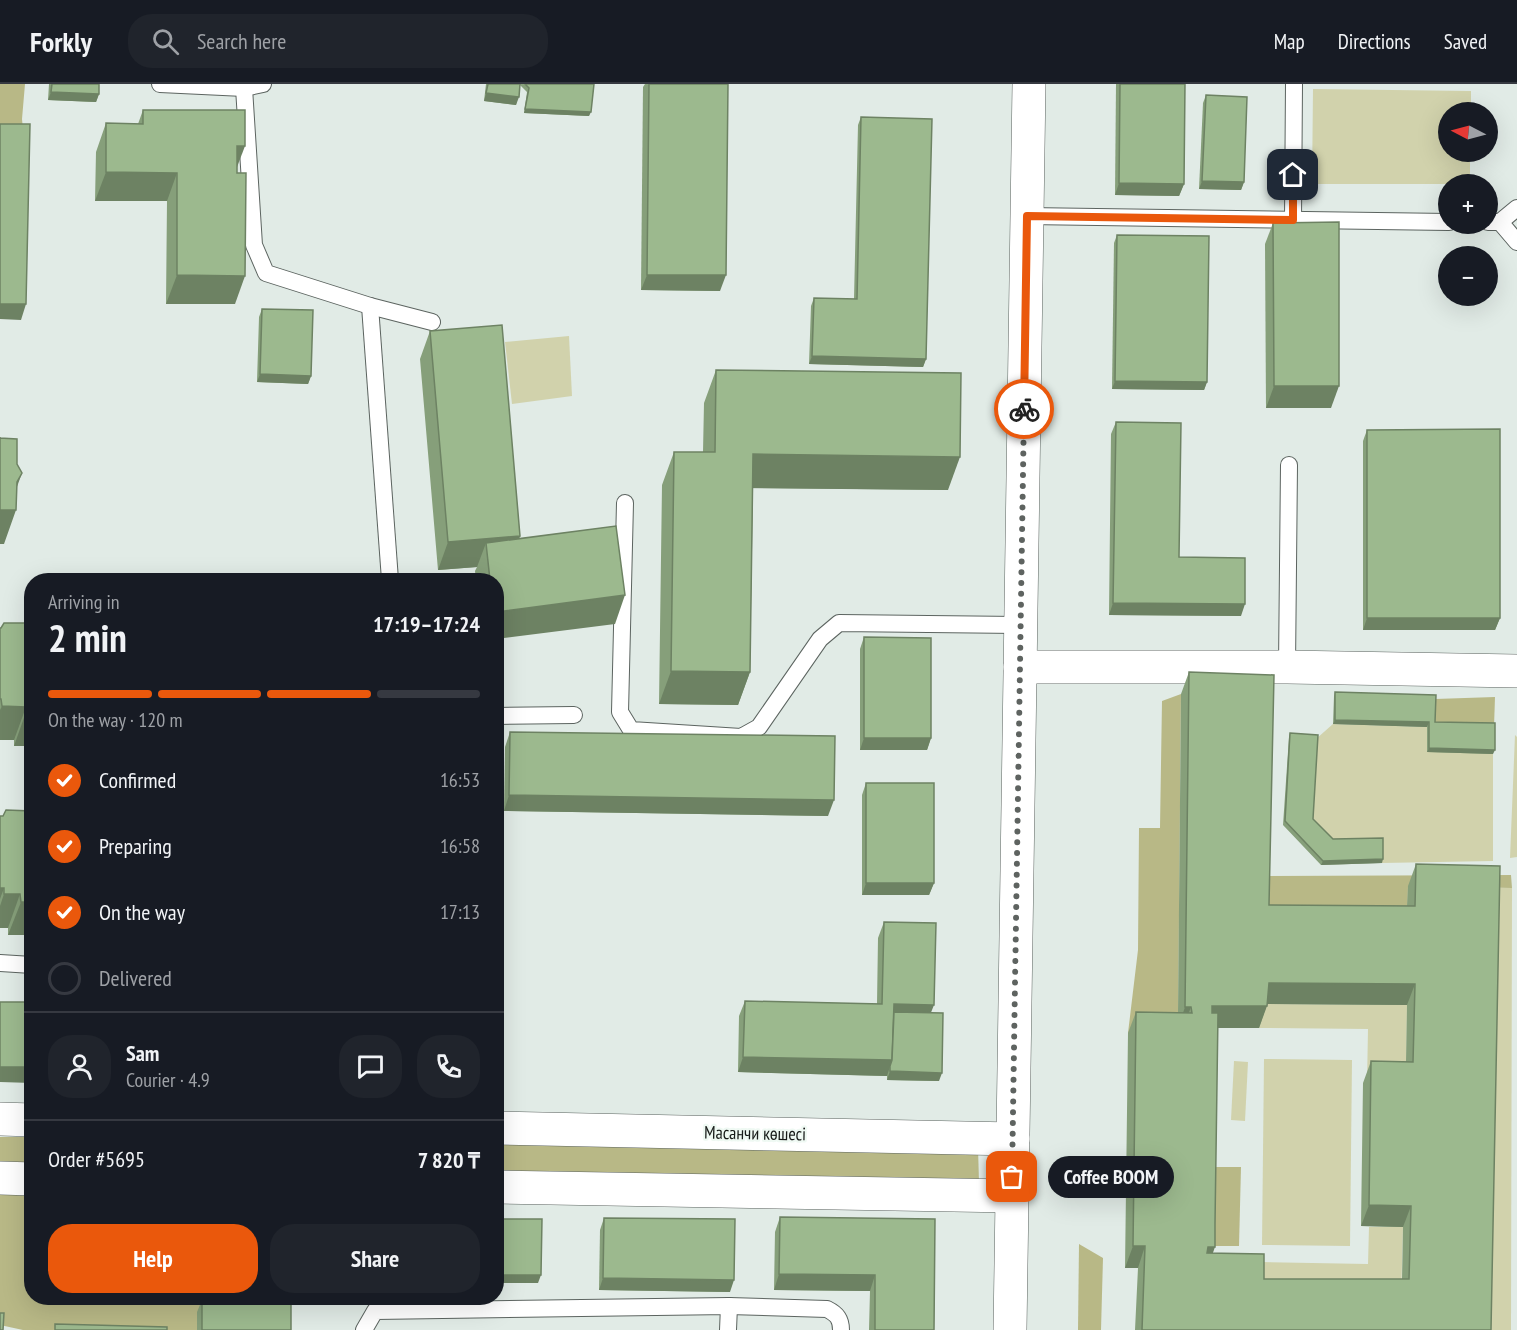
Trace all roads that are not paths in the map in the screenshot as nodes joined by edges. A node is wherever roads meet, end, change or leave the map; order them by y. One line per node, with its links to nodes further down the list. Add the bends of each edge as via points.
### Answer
1 (160, 84): 5 (lane)
2 (263, 84): 5 (lane)
3 (1029, 84): 7 (street)
4 (1294, 84): 8 (lane)
5 (244, 88): 13 (lane, via 254,246 266,273)
6 (1517, 208): 9 (lane)
7 (1027, 216): 8 (lane); 18 (street)
8 (1293, 220): 10 (lane)
9 (1498, 220)
10 (1438, 222)
11 (1498, 225): 12 (lane)
12 (1517, 242)
13 (370, 306): 14 (lane); 17 (lane)
14 (432, 322)
15 (1289, 465): 20 (lane)
16 (626, 503): 18 (lane, via 620,712 631,730 741,737 759,727 820,639 839,623)
17 (389, 573)
18 (1021, 625): 19 (street)
19 (1020, 667): 20 (street); 29 (street)
20 (1287, 667): 21 (street)
21 (1517, 671)
22 (574, 715): 23 (lane)
23 (504, 716)
24 (0, 963): 25 (lane)
25 (24, 964)
26 (0, 1119): 27 (street)
27 (24, 1120)
28 (504, 1128): 29 (street, Масанчи көшесі)
29 (1013, 1139): 33 (street)
30 (0, 1178): 31 (street)
31 (24, 1179)
32 (504, 1187): 33 (street)
33 (1012, 1196): 38 (street)
34 (729, 1306): 35 (lane, via 375,1311); 36 (lane); 37 (lane, via 827,1309 837,1314)
35 (364, 1330)
36 (728, 1330)
37 (840, 1330)
38 (1010, 1330)

